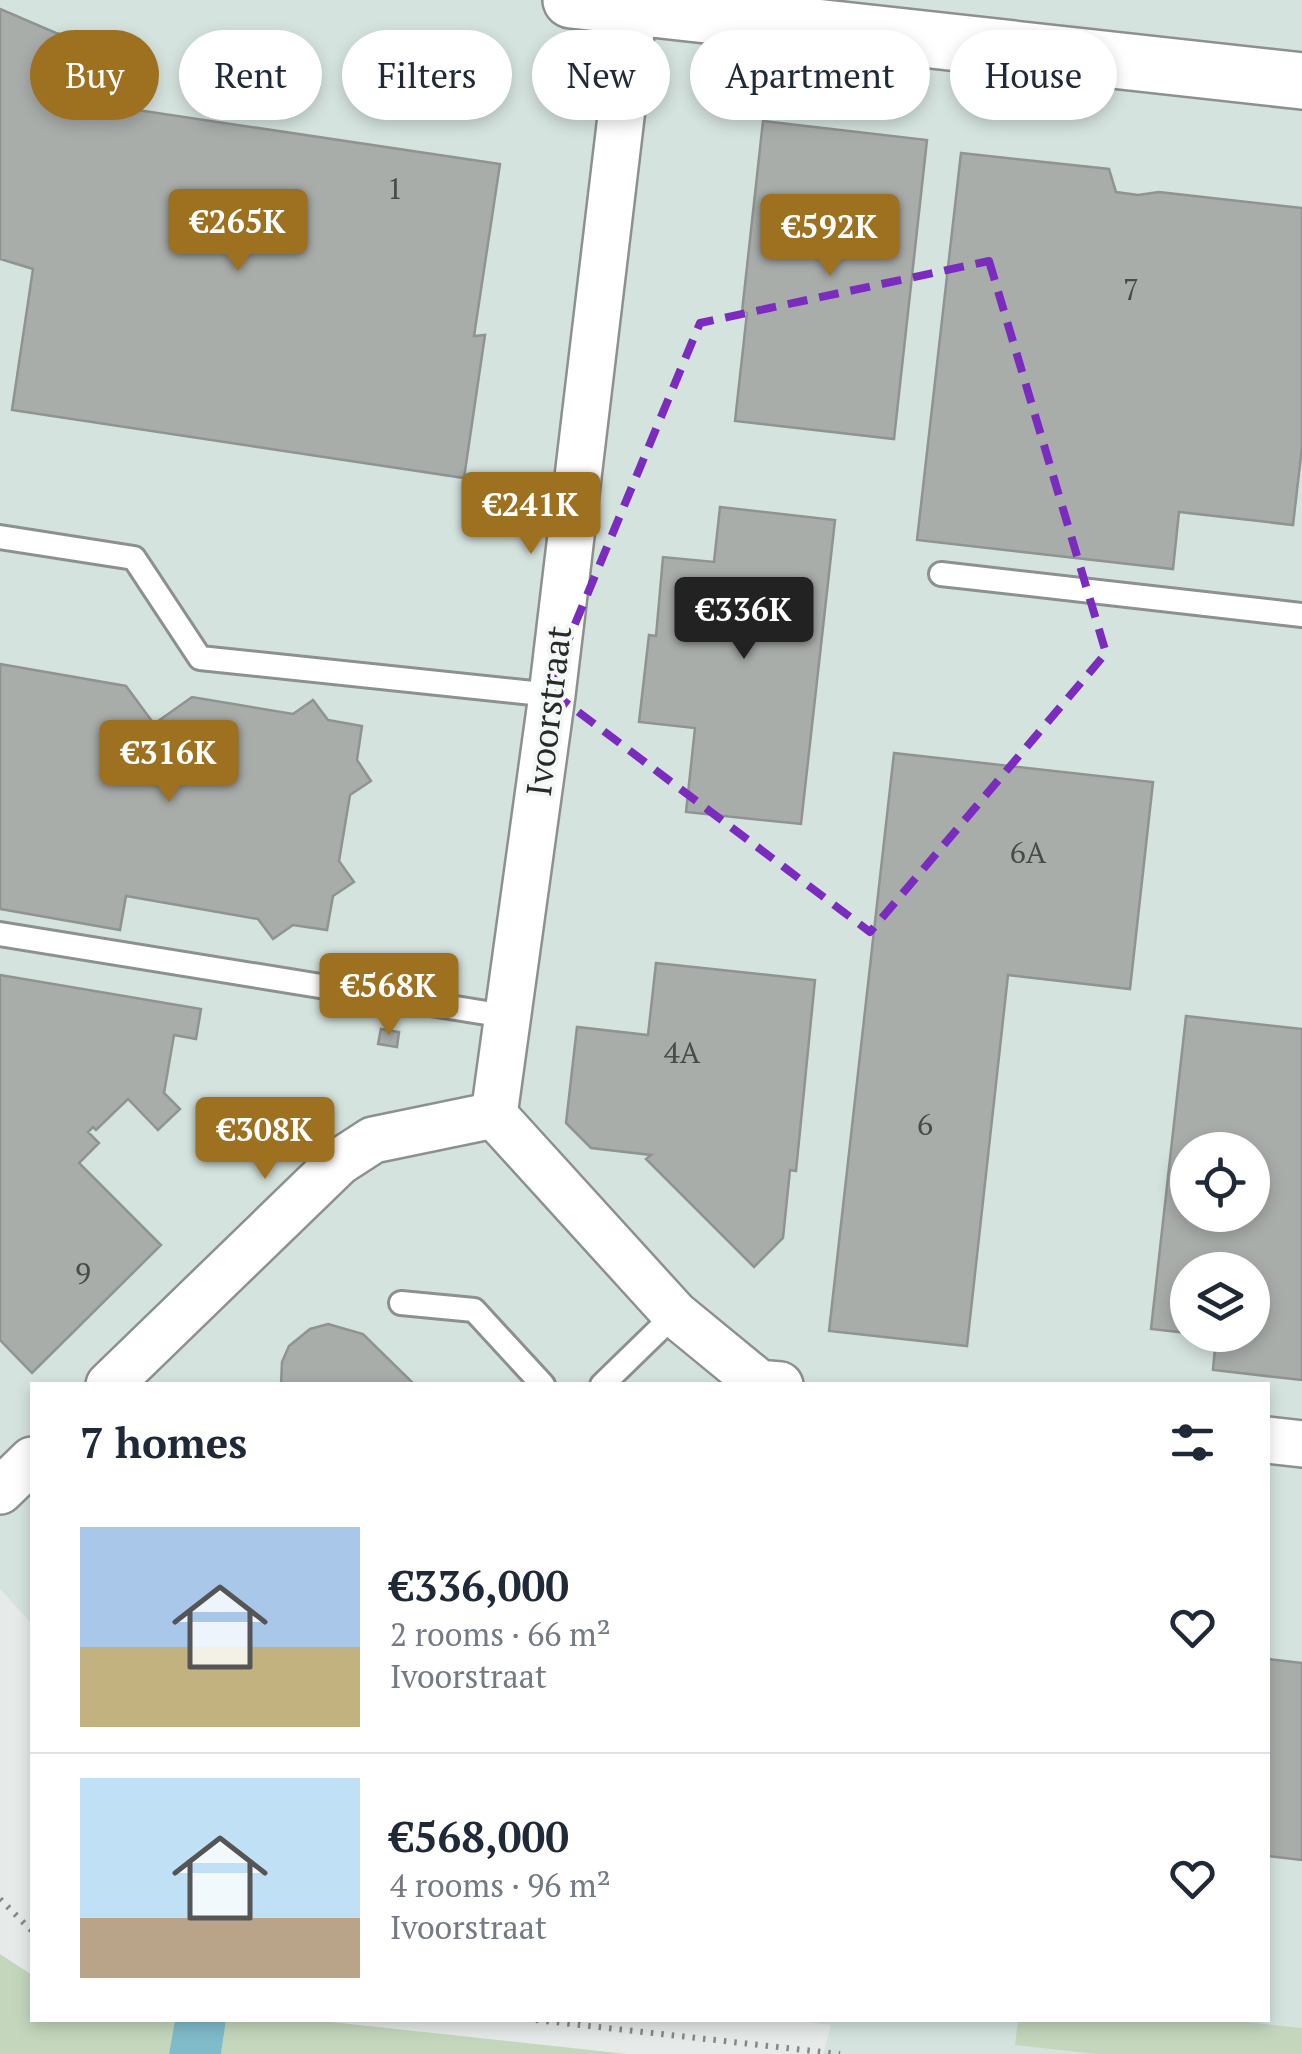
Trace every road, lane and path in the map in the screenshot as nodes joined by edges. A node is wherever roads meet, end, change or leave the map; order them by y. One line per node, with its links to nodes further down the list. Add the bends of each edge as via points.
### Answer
1 (571, 0): 2 (street)
2 (634, 8): 3 (street); 7 (street, Ivoorstraat)
3 (1302, 81)
4 (0, 537): 7 (lane, via 134,558 200,658)
5 (941, 574): 6 (lane)
6 (1302, 615)
7 (552, 695): 9 (street, Ivoorstraat)
8 (0, 934): 9 (lane)
9 (510, 1018): 10 (street, Ivoorstraat)
10 (494, 1116): 12 (street); 13 (street, via 373,1140 339,1162)
11 (401, 1303): 14 (lane, via 474,1310)
12 (675, 1314): 15 (lane); 16 (street)
13 (112, 1382)
14 (540, 1382)
15 (605, 1382)
16 (763, 1382)
17 (1270, 1440): 18 (street)
18 (1302, 1444)
19 (30, 1462): 20 (street)
20 (0, 1492)
21 (0, 1899): 22 (path)
22 (30, 1929)
23 (554, 2022): 24 (path)
24 (840, 2054)

